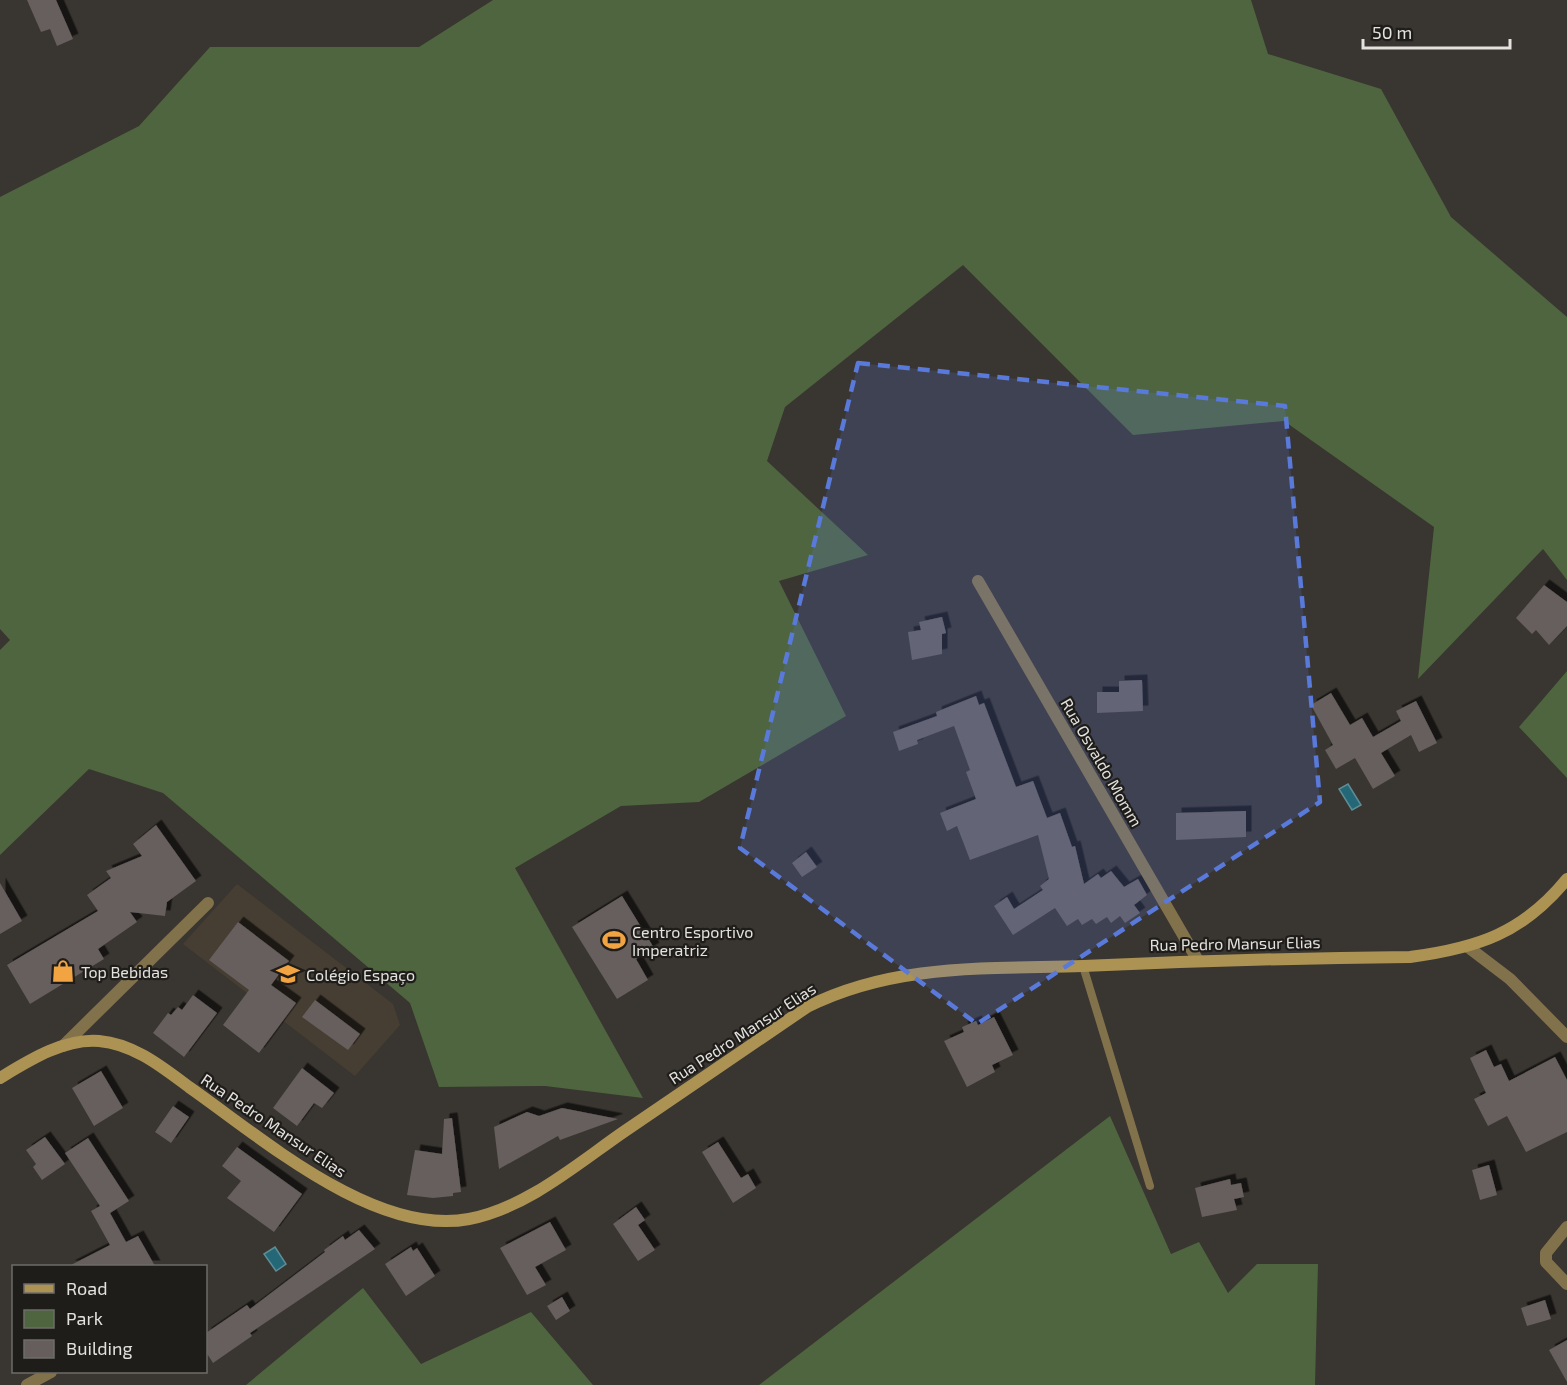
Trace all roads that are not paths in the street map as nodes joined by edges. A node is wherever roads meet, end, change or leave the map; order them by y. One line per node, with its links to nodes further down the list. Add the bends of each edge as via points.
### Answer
1 (978, 581): 5 (street, Rua Osvaldo Momm)
2 (1567, 879): 4 (main road, Rua Pedro Mansur Elias, via 1518,925)
3 (208, 903): 8 (street)
4 (1468, 947): 5 (main road, Rua Pedro Mansur Elias, via 1410,957); 7 (street, via 1510,979)
5 (1197, 959): 6 (main road, Rua Pedro Mansur Elias)
6 (1083, 966): 8 (main road, Rua Pedro Mansur Elias, via 920,972 828,996 807,1006 524,1198 470,1219 446,1222 400,1215 333,1186 136,1052 99,1041); 10 (lane)
7 (1567, 1036)
8 (63, 1046): 9 (main road, Rua Pedro Mansur Elias)
9 (0, 1078)
10 (1150, 1186)
11 (1567, 1227): 12 (street, via 1545,1254 1546,1262)
12 (1567, 1284)
13 (48, 1373): 14 (street)
14 (27, 1385)

